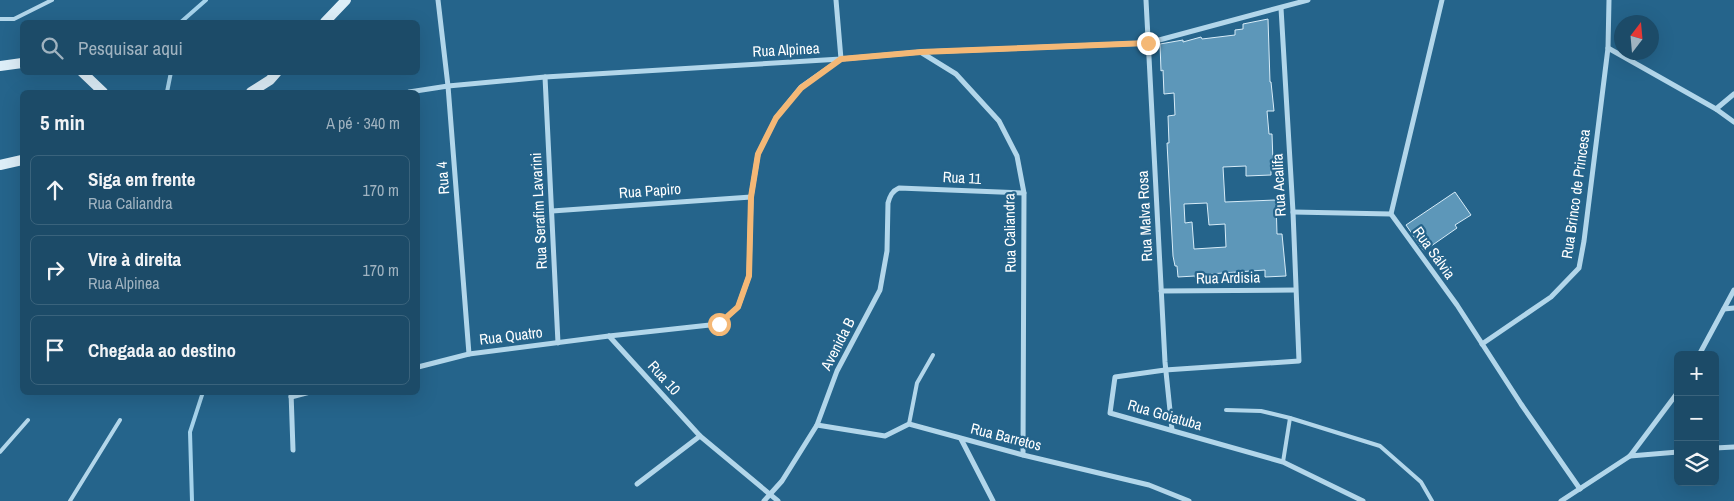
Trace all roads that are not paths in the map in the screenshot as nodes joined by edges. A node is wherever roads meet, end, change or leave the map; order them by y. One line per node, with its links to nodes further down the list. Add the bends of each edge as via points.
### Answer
1 (52, 0): 10 (lane, via 14,19)
2 (346, 0): 11 (street)
3 (438, 0): 21 (street, Rua 4)
4 (836, 0): 15 (street)
5 (1146, 0): 12 (street, Rua Malva Rosa)
6 (1308, 0): 9 (street, Rua Alpinea)
7 (1442, 0): 35 (street)
8 (1609, 0): 13 (street, Rua Brinco de Princesa)
9 (1281, 8): 12 (street, Rua Alpinea); 34 (street, Rua Acalifa)
10 (0, 19)
11 (327, 20)
12 (1148, 43): 14 (street, Rua Alpinea); 38 (street, Rua Malva Rosa)
13 (1608, 48): 26 (street); 43 (street, Rua Brinco de Princesa, via 1579,268 1551,297)
14 (921, 52): 15 (street, Rua Alpinea); 31 (street, Rua Caliandra, via 956,74 999,121 1017,156)
15 (841, 59): 20 (street, Rua Alpinea); 32 (street, via 801,88 776,118 758,154)
16 (20, 63): 17 (street)
17 (0, 66)
18 (85, 75): 22 (street)
19 (274, 75): 23 (street)
20 (545, 77): 21 (street, Rua Alpinea); 33 (street, Rua Serafim Lavarini)
21 (448, 86): 24 (street, Rua Alpinea); 45 (street, Rua 4)
22 (101, 90)
23 (254, 90)
24 (420, 90)
25 (1734, 94): 26 (street)
26 (1716, 109): 27 (street)
27 (1734, 122)
28 (20, 160): 29 (street)
29 (0, 165)
30 (899, 188): 31 (street, Rua 11); 57 (street, Avenida B, via 890,196 888,203 887,251 880,290 836,370)
31 (1024, 193): 66 (street, Rua Caliandra)
32 (751, 197): 33 (street, Rua Papiro); 41 (street, via 749,276 738,307 719,324)
33 (552, 211): 42 (street, Rua Serafim Lavarini)
34 (1293, 212): 35 (street); 36 (street, Rua Acalifa)
35 (1391, 214): 43 (street, Rua Sálvia)
36 (1295, 290): 38 (street, Rua Ardisia); 47 (street, Rua Acalifa)
37 (1734, 290): 40 (street)
38 (1161, 291): 49 (street, Rua Malva Rosa)
39 (1734, 308): 40 (street)
40 (1724, 309): 44 (street)
41 (609, 336): 42 (street, Rua Quatro); 59 (street, Rua 10)
42 (558, 343): 45 (street, Rua Quatro)
43 (1482, 344): 70 (street, Rua Sálvia)
44 (1701, 351)
45 (469, 354): 48 (street, Rua Quatro)
46 (933, 354): 56 (lane, via 917,383)
47 (1299, 361): 49 (street, Rua Goiatuba)
48 (420, 366)
49 (1165, 370): 58 (street, Rua Malva Rosa); 58 (street, Rua Goiatuba, via 1115,377 1110,413)
50 (291, 395): 63 (street)
51 (1675, 396): 67 (street)
52 (1226, 410): 53 (lane, via 1261,411)
53 (1290, 418): 68 (lane); 78 (lane, via 1380,446 1421,482)
54 (28, 420): 64 (lane)
55 (120, 420): 72 (lane)
56 (908, 424): 57 (street, via 884,436); 60 (street, Rua Barretos)
57 (817, 425): 71 (street, Avenida B)
58 (1172, 430): 68 (street, Rua Goiatuba)
59 (700, 436): 69 (street); 71 (street, Rua 10)
60 (961, 439): 66 (street, Rua Barretos); 75 (street)
61 (1734, 447): 62 (street)
62 (1719, 448)
63 (293, 450)
64 (0, 452)
65 (1674, 452): 67 (street)
66 (1023, 454): 76 (street, Rua Barretos, via 1149,485)
67 (1630, 456): 70 (street)
68 (1283, 462): 77 (street, Rua Goiatuba)
69 (637, 484)
70 (1580, 489): 79 (street)
71 (770, 495): 73 (street, Avenida B); 74 (street, Rua 10)
72 (70, 501)
73 (764, 501)
74 (778, 501)
75 (993, 501)
76 (1188, 501)
77 (1362, 501)
78 (1432, 501)
79 (1561, 501)

